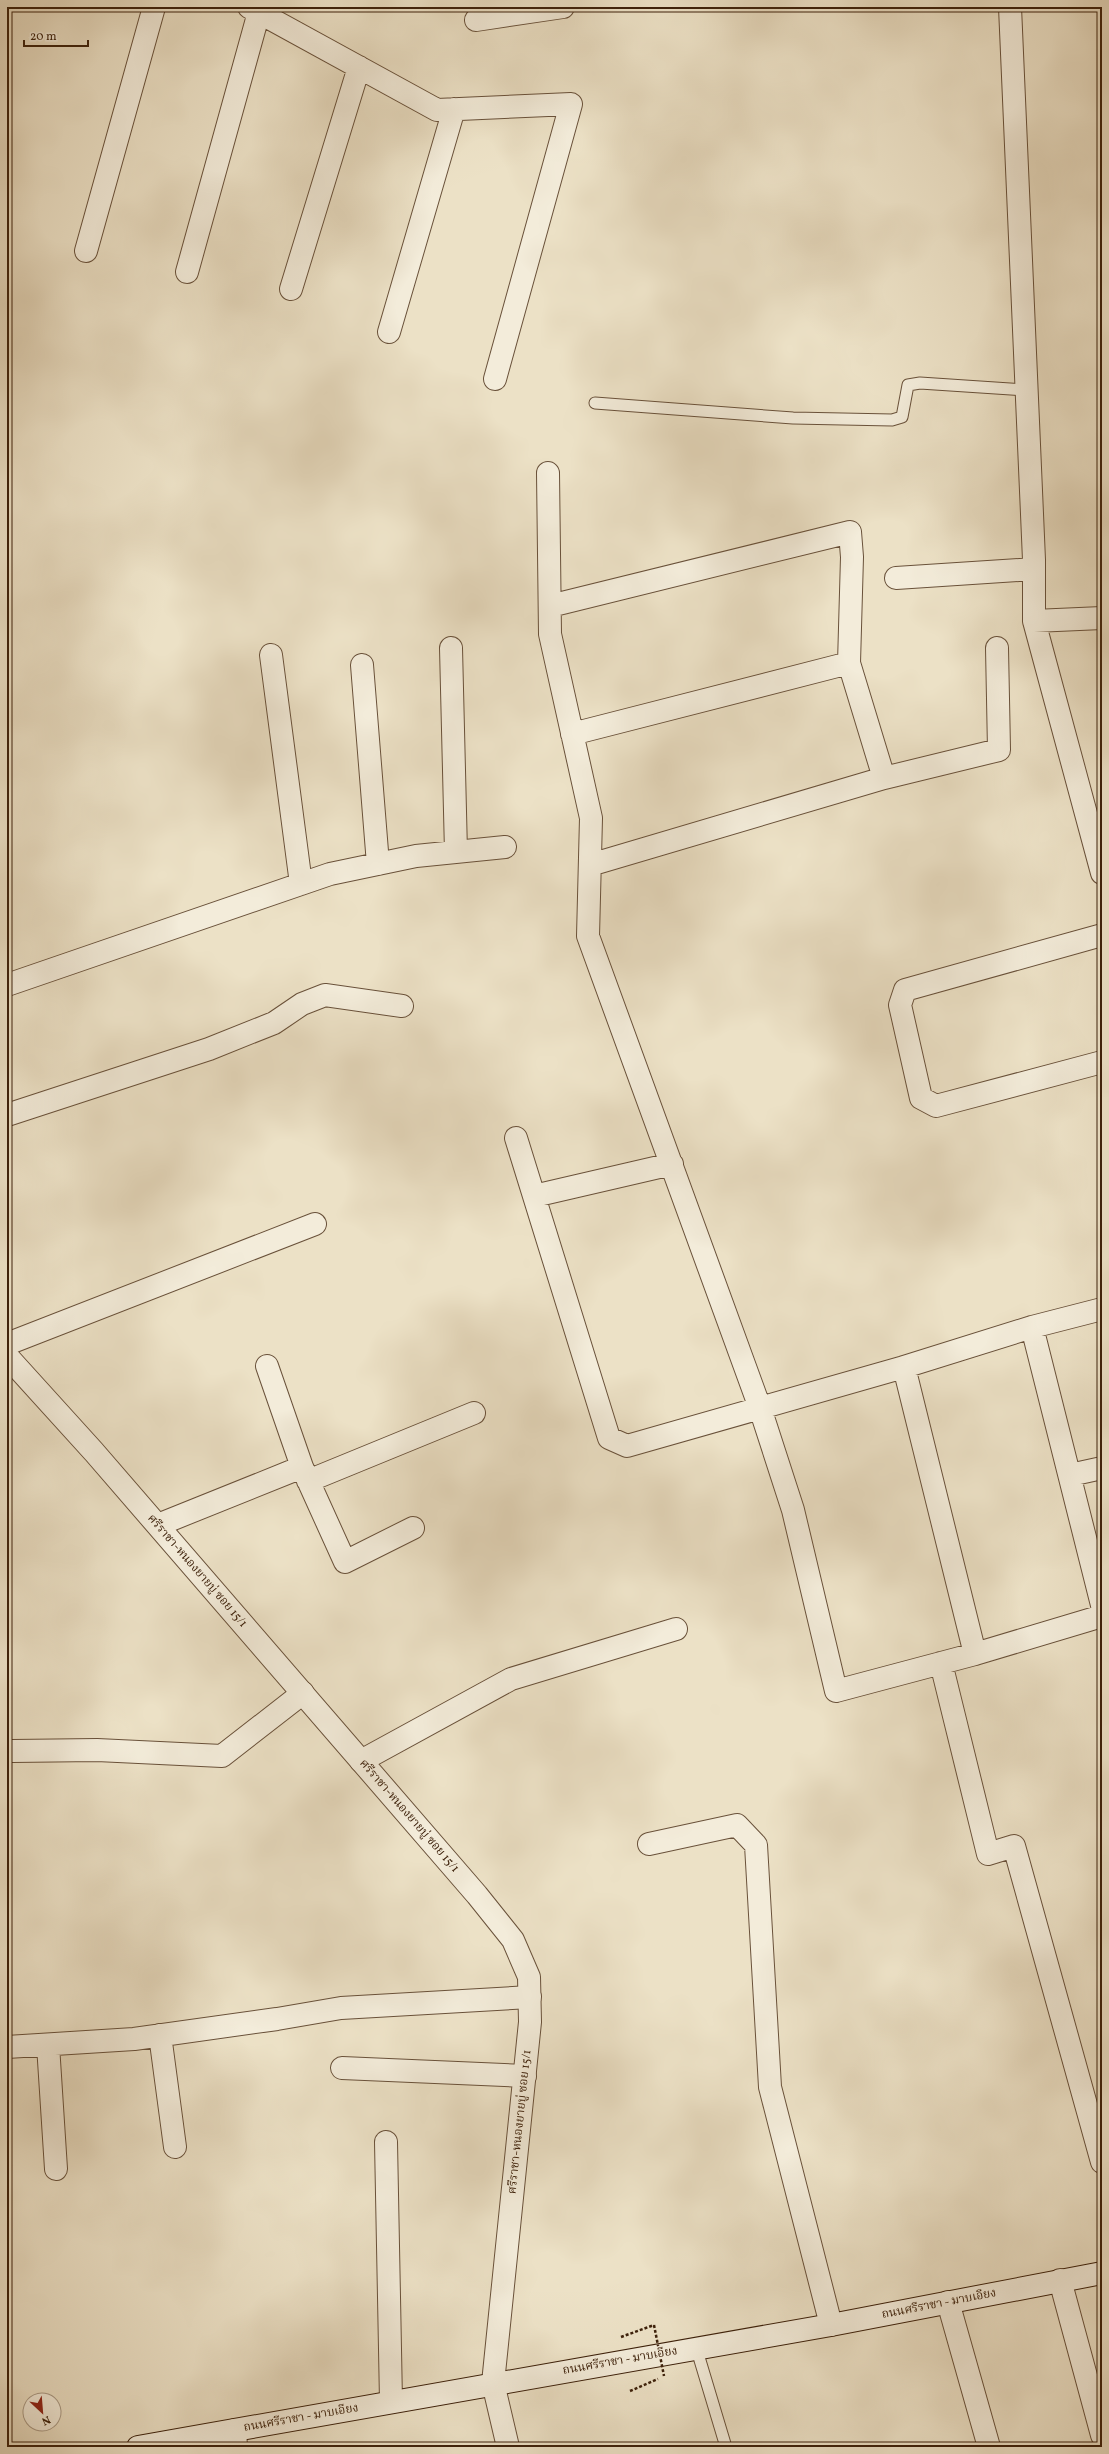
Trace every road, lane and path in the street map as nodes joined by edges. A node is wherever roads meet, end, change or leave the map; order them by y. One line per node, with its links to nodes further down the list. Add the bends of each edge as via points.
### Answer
1 (154, 7): 8 (street)
2 (563, 7): 5 (street)
3 (1010, 7): 13 (street)
4 (254, 10): 6 (street); 9 (street)
5 (476, 20)
6 (359, 67): 7 (street, via 437,110); 10 (street)
7 (454, 109): 11 (street); 12 (street, via 571,104)
8 (86, 251)
9 (187, 272)
10 (291, 289)
11 (389, 332)
12 (494, 379)
13 (1026, 390): 14 (lane, via 920,382 908,385 902,417 892,420 793,418); 16 (street)
14 (595, 402)
15 (548, 473): 18 (street)
16 (1034, 569): 17 (street); 20 (street)
17 (896, 578)
18 (550, 606): 24 (street, via 850,532 852,557); 26 (street, via 550,634)
19 (1102, 618): 20 (street)
20 (1034, 620): 32 (street)
21 (451, 648): 29 (street)
22 (997, 648): 27 (street, via 999,750)
23 (271, 655): 33 (street)
24 (849, 663): 26 (street); 27 (street)
25 (362, 665): 30 (street)
26 (572, 734): 31 (street, via 591,818)
27 (884, 778): 31 (street)
28 (505, 847): 29 (street)
29 (456, 852): 30 (street, via 416,856)
30 (378, 864): 33 (street, via 330,874)
31 (590, 865): 40 (street, via 588,936)
32 (1101, 866)
33 (301, 884): 35 (street)
34 (1102, 935): 37 (street, via 905,990 900,1005 921,1098 936,1106)
35 (7, 985)
36 (402, 1006): 38 (street, via 325,996 302,1004 274,1023 209,1049)
37 (1102, 1062)
38 (7, 1115)
39 (516, 1138): 41 (street)
40 (672, 1164): 41 (street); 49 (street)
41 (534, 1196): 49 (street, via 609,1438 627,1446)
42 (314, 1224): 45 (street)
43 (1102, 1309): 44 (street)
44 (1032, 1327): 48 (street); 53 (street)
45 (7, 1344)
46 (7, 1356): 54 (street, ศรีราชา-หนองยายบู่ ซอย 15/1)
47 (267, 1366): 52 (street)
48 (904, 1367): 49 (street); 59 (street)
49 (760, 1408): 60 (street, via 793,1510 836,1691)
50 (474, 1413): 52 (street)
51 (1102, 1468): 53 (street)
52 (305, 1474): 54 (street); 55 (street, via 345,1562)
53 (1070, 1475): 56 (street)
54 (158, 1525): 61 (street, ศรีราชา-หนองยายบู่ ซอย 15/1)
55 (413, 1528)
56 (1102, 1605)
57 (1102, 1616): 59 (street)
58 (676, 1629): 63 (street, via 512,1679)
59 (975, 1654): 60 (street)
60 (941, 1663): 73 (street, via 988,1854 1014,1846)
61 (303, 1693): 62 (street, via 222,1756 97,1750); 63 (street, ศรีราชา-หนองยายบู่ ซอย 15/1)
62 (12, 1751)
63 (362, 1761): 65 (street, ศรีราชา-หนองยายบู่ ซอย 15/1, via 513,1940 529,1977)
64 (649, 1844): 78 (street, via 737,1825 756,1845 770,2087)
65 (530, 1997): 66 (street, via 341,2008); 70 (street, ศรีราชา-หนองยายบู่ ซอย 15/1)
66 (160, 2035): 67 (street); 72 (street)
67 (48, 2045): 68 (street); 74 (street)
68 (7, 2047)
69 (342, 2068): 70 (street)
70 (525, 2076): 81 (street, ศรีราชา-หนองยายบู่ ซอย 15/1)
71 (386, 2142): 83 (street)
72 (175, 2147)
73 (1102, 2162)
74 (56, 2169)
75 (1102, 2273): 76 (street, ถนนศรีราชา - มาบเอียง)
76 (1060, 2280): 77 (street, ถนนศรีราชา - มาบเอียง); 84 (street)
77 (948, 2302): 78 (street, ถนนศรีราชา - มาบเอียง); 89 (street)
78 (831, 2325): 80 (street, ถนนศรีราชา - มาบเอียง)
79 (621, 2337): 82 (path, bridge, via 654,2325 664,2376)
80 (696, 2348): 81 (street, ถนนศรีราชา - มาบเอียง); 88 (lane)
81 (493, 2383): 83 (street, ถนนศรีราชา - มาบเอียง); 87 (street, ศรีราชา-หนองยายบู่ ซอย 15/1)
82 (630, 2391)
83 (391, 2402): 85 (street, ถนนศรีราชา - มาบเอียง)
84 (1102, 2435)
85 (236, 2438): 86 (street, ถนนศรีราชา - มาบเอียง)
86 (147, 2446)
87 (508, 2447)
88 (726, 2447)
89 (989, 2447)

